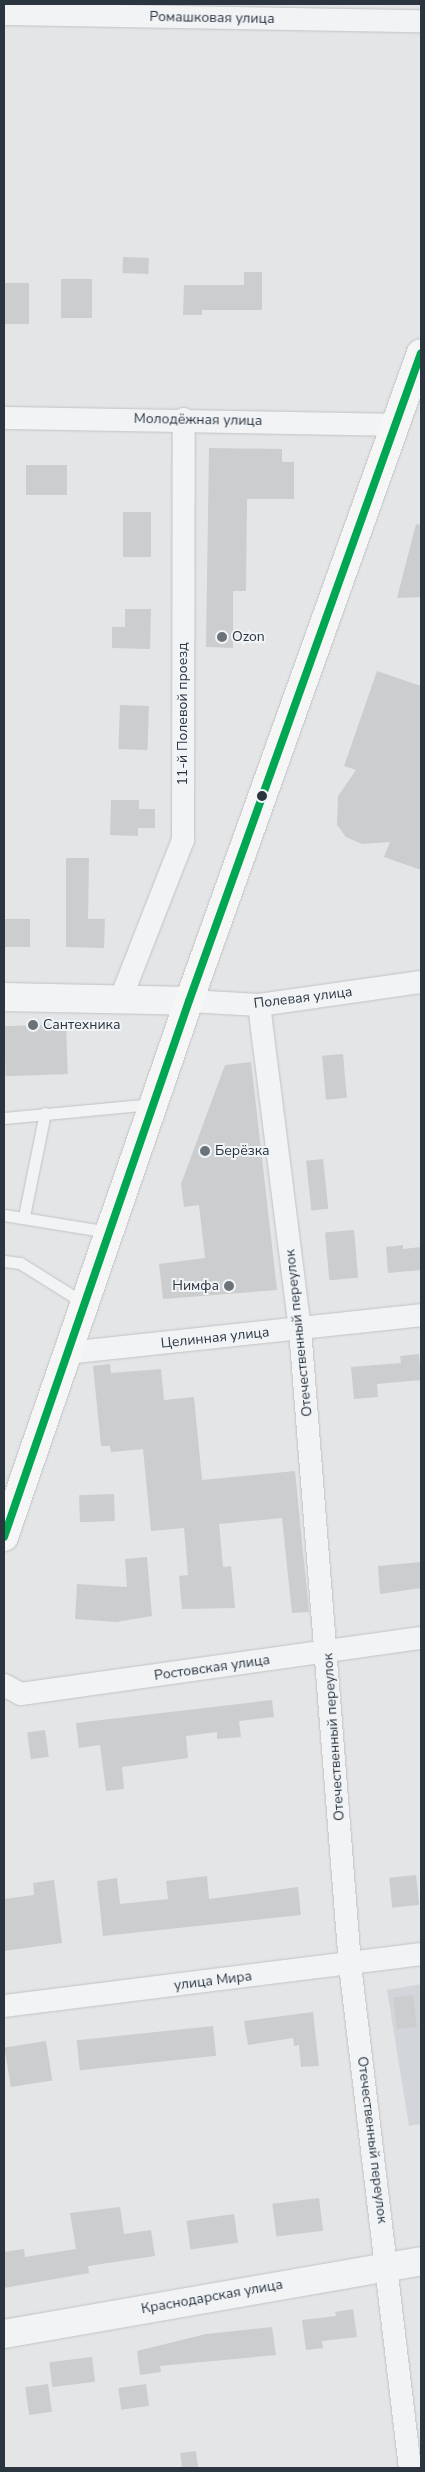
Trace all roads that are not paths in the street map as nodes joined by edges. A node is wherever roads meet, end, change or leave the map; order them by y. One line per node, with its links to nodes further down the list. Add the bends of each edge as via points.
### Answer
1 (4, 14): 2 (street, Ромашковая улица)
2 (421, 21)
3 (421, 354): 6 (main road)
4 (4, 418): 5 (street, Молодёжная улица)
5 (184, 419): 6 (street, Молодёжная улица); 9 (street, 11-й Полевой проезд, via 183,840)
6 (393, 425): 10 (main road)
7 (421, 982): 11 (street, Полевая улица)
8 (4, 997): 9 (street, Полевая улица)
9 (122, 998): 10 (street, Полевая улица)
10 (189, 1001): 11 (street, Полевая улица); 12 (main road)
11 (259, 1005): 21 (street, Отечественный переулок)
12 (153, 1104): 13 (lane); 17 (main road)
13 (45, 1113): 14 (lane); 16 (lane)
14 (4, 1118)
15 (4, 1215): 16 (lane)
16 (24, 1216): 17 (lane)
17 (109, 1232): 19 (main road)
18 (4, 1261): 19 (lane, via 20,1263)
19 (84, 1303): 22 (main road)
20 (421, 1315): 21 (street, Целинная улица)
21 (300, 1329): 22 (street, Целинная улица); 25 (street, Отечественный переулок)
22 (67, 1353): 23 (main road)
23 (4, 1537)
24 (421, 1638): 25 (street, Ростовская улица)
25 (328, 1652): 26 (street, Ростовская улица, via 21,1694); 28 (street, Отечественный переулок)
26 (4, 1685)
27 (421, 1954): 28 (street, улица Мира)
28 (350, 1965): 29 (street, улица Мира); 31 (street, Отечественный переулок)
29 (4, 2006)
30 (421, 2261): 31 (street, Краснодарская улица)
31 (389, 2266): 32 (street, Краснодарская улица); 33 (street, Отечественный переулок)
32 (4, 2334)
33 (410, 2468)

